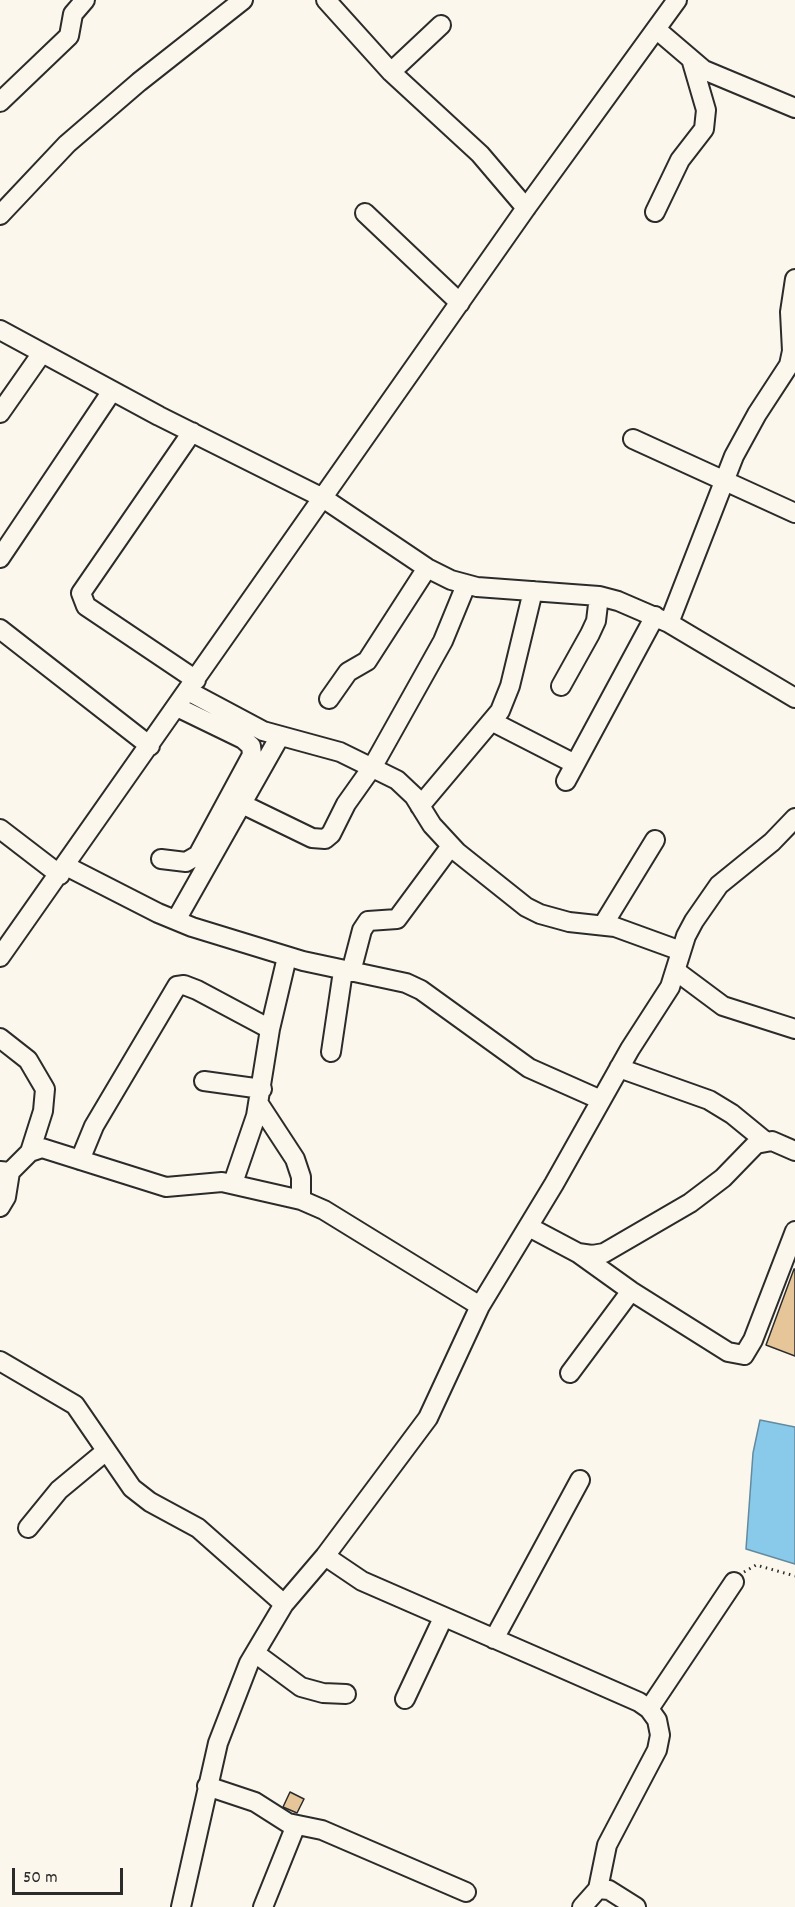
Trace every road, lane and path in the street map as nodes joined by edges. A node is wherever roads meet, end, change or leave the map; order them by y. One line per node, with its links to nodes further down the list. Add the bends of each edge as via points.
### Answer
1 (85, 0): 9 (street, via 73,15 69,36)
2 (243, 0): 14 (street, via 67,144)
3 (326, 0): 8 (street)
4 (677, 0): 6 (street)
5 (441, 25): 8 (street)
6 (656, 29): 7 (street); 11 (street)
7 (692, 62): 10 (street, via 715,76); 12 (street, via 706,110 704,129 680,160)
8 (391, 72): 11 (street, via 480,154)
9 (0, 102)
10 (795, 108)
11 (526, 208): 16 (street)
12 (655, 212)
13 (365, 213): 16 (street)
14 (0, 215)
15 (795, 279): 18 (street, via 790,312)
16 (460, 303): 25 (street)
17 (0, 330): 19 (street)
18 (792, 338): 24 (street, via 789,364 745,434)
19 (42, 353): 20 (street); 21 (street)
20 (112, 391): 22 (street); 27 (street)
21 (0, 413)
22 (192, 432): 25 (street); 34 (street, via 81,593 86,606)
23 (633, 439): 24 (street)
24 (724, 481): 26 (street); 32 (street)
25 (323, 498): 28 (street); 34 (street)
26 (795, 513)
27 (0, 558)
28 (427, 568): 29 (street); 37 (street, via 367,661 348,672)
29 (466, 585): 30 (street); 43 (street, via 443,641)
30 (533, 591): 31 (street); 39 (street, via 506,699)
31 (599, 596): 32 (street); 35 (street, via 596,621)
32 (662, 620): 36 (street); 42 (street)
33 (0, 629): 41 (street)
34 (192, 686): 38 (street); 40 (street, via 242,721)
35 (561, 686)
36 (795, 698)
37 (329, 699)
38 (177, 707): 41 (street); 51 (street, via 243,739 251,746 252,755 198,855 186,862)
39 (493, 722): 42 (street); 46 (street)
40 (280, 736): 43 (street, via 340,752); 45 (street)
41 (150, 746): 52 (street)
42 (575, 764): 44 (street)
43 (373, 766): 45 (street, via 325,839 312,838); 46 (street, via 397,780)
44 (566, 781)
45 (242, 804): 53 (street)
46 (420, 806): 50 (street)
47 (795, 818): 55 (street, via 772,842 718,885 693,921)
48 (0, 829): 52 (street)
49 (655, 840): 54 (street)
50 (451, 846): 54 (street, via 540,915); 58 (street, via 397,919 368,921)
51 (161, 859)
52 (63, 871): 53 (street); 56 (street)
53 (176, 920): 57 (street)
54 (603, 925): 55 (street, via 643,935)
55 (681, 951): 59 (street)
56 (0, 957)
57 (287, 957): 58 (street); 60 (street)
58 (347, 971): 63 (street); 67 (street, via 406,983 421,990 528,1068)
59 (676, 971): 61 (street, via 723,1006); 64 (street, via 661,1003)
60 (270, 1029): 66 (street); 71 (street, via 197,990 177,986 94,1126)
61 (795, 1029)
62 (0, 1038): 70 (street, via 28,1060 45,1089 43,1111)
63 (331, 1052)
64 (619, 1068): 67 (street); 68 (street, via 709,1101)
65 (204, 1081): 66 (street)
66 (260, 1096): 73 (street); 74 (street, via 295,1159 301,1177)
67 (601, 1100): 76 (street)
68 (765, 1141): 69 (street); 78 (street, via 748,1150 723,1178 672,1215 604,1253)
69 (795, 1150)
70 (30, 1152): 71 (street, via 42,1148); 72 (street)
71 (80, 1160): 73 (street, via 166,1187)
72 (5, 1172): 75 (street, via 6,1197)
73 (233, 1183): 74 (street)
74 (301, 1200): 80 (street, via 324,1210)
75 (0, 1207)
76 (529, 1227): 78 (street); 80 (street)
77 (795, 1231): 79 (street, via 744,1355 728,1352)
78 (578, 1253): 79 (street)
79 (631, 1291): 82 (street)
80 (480, 1306): 86 (street, via 422,1427)
81 (0, 1360): 83 (street, via 75,1406)
82 (570, 1372)
83 (106, 1451): 85 (street, via 59,1490); 89 (street, via 140,1496 198,1528)
84 (580, 1480): 91 (street)
85 (28, 1528)
86 (325, 1556): 89 (street); 90 (street, via 362,1581)
87 (795, 1576): 88 (path, via 756,1565 747,1568)
88 (734, 1582): 95 (street)
89 (284, 1604): 92 (street)
90 (443, 1618): 91 (street); 94 (street)
91 (494, 1639): 95 (street)
92 (255, 1653): 93 (street, via 301,1687); 96 (street, via 228,1712)
93 (346, 1694)
94 (405, 1699)
95 (649, 1709): 98 (street, via 657,1720 660,1735 657,1750 607,1845)
96 (207, 1786): 97 (street, via 255,1802); 100 (street)
97 (296, 1825): 99 (street, via 322,1830); 101 (street)
98 (598, 1889): 102 (street); 103 (street, via 609,1890)
99 (466, 1892)
100 (181, 1907)
101 (263, 1907)
102 (582, 1907)
103 (636, 1907)

